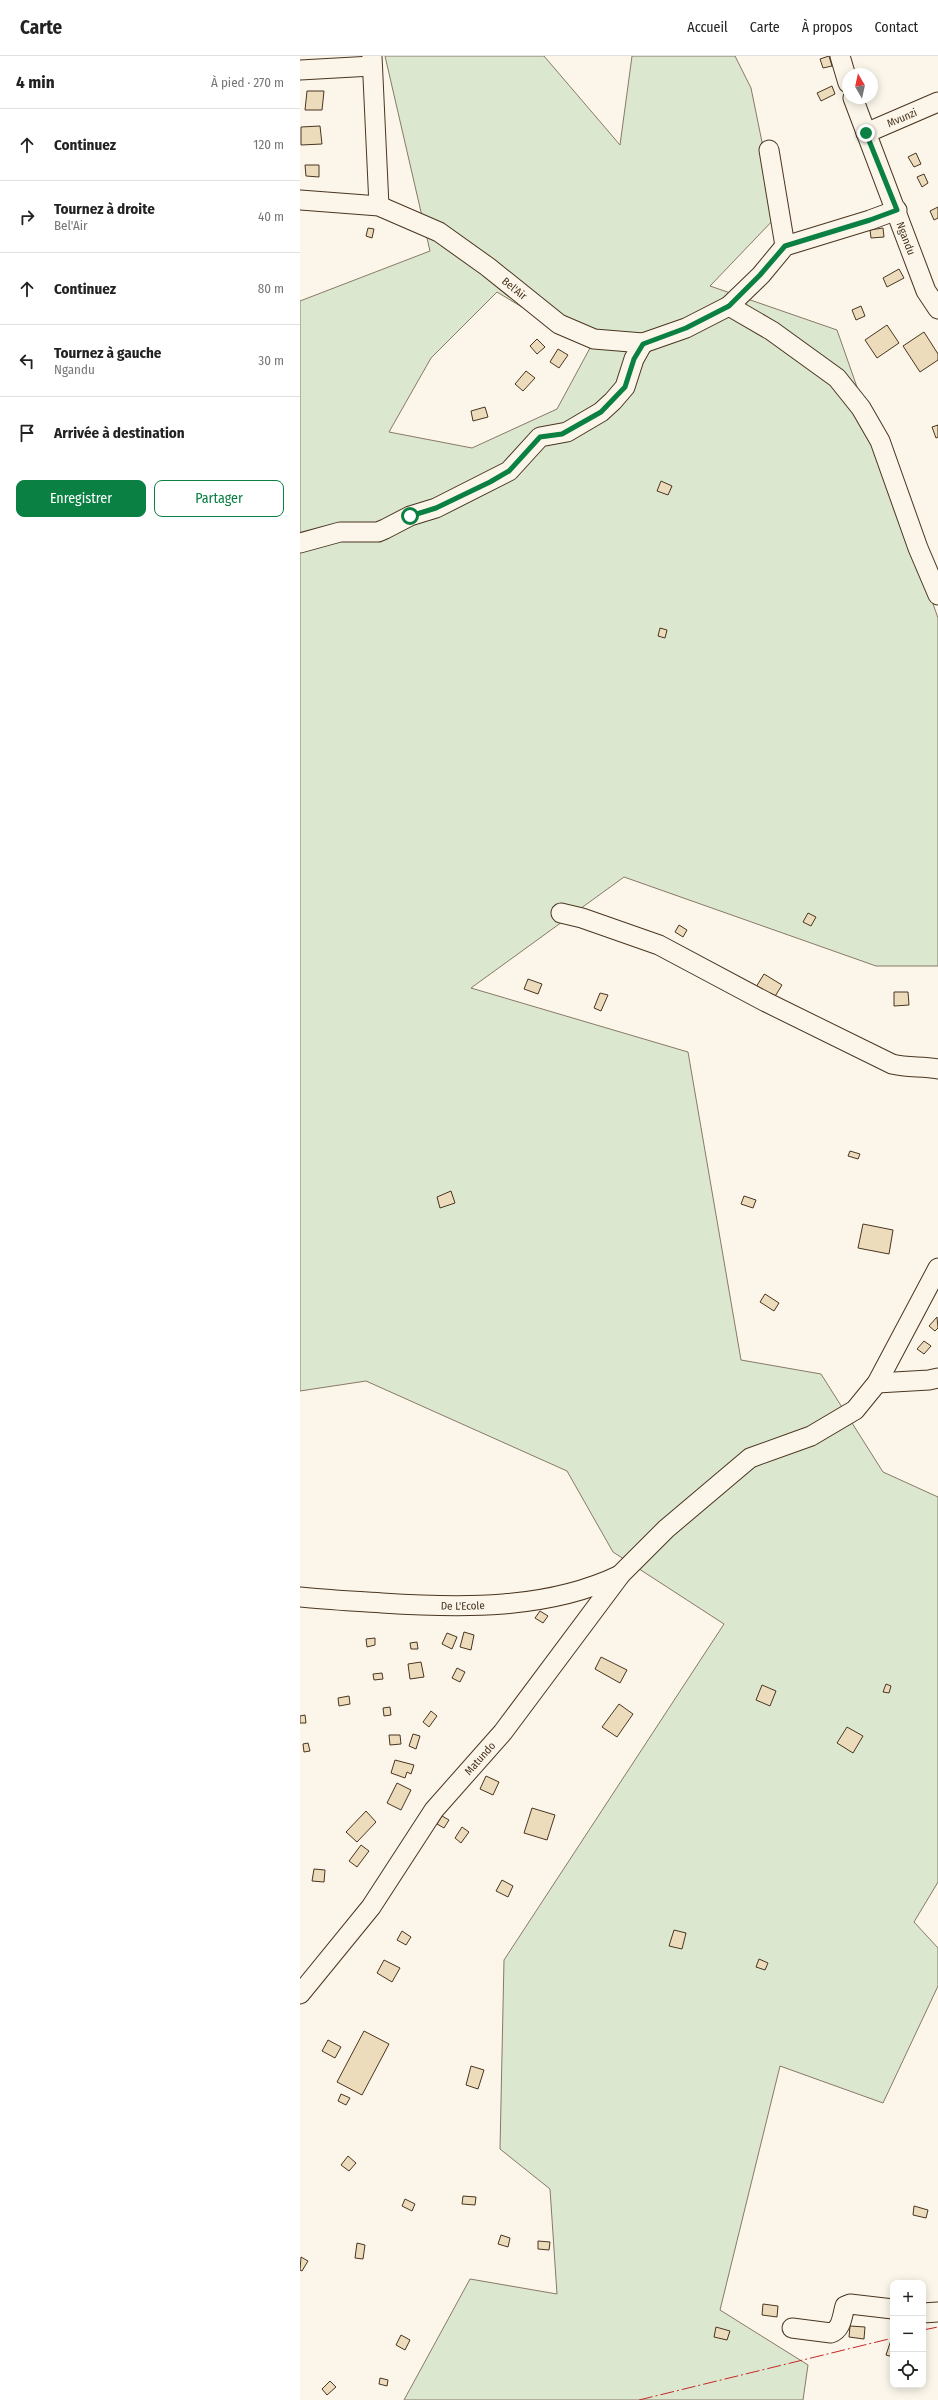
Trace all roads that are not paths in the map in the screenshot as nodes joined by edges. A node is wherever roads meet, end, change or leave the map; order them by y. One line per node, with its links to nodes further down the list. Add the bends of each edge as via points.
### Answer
1 (840, 56): 3 (street)
2 (372, 61): 4 (street); 10 (street)
3 (844, 68)
4 (300, 70)
5 (938, 102): 7 (street, Mvunzi)
6 (855, 104): 7 (street, Ngandu)
7 (866, 133): 11 (street, Ngandu)
8 (769, 150): 12 (street)
9 (300, 200): 10 (street, Bel'Air)
10 (379, 206): 16 (street, Bel'Air, via 439,232 488,267 559,324 594,339)
11 (897, 210): 12 (street); 13 (street, Ngandu)
12 (785, 246): 14 (street, Bel'Air)
13 (932, 288): 15 (street, Ngandu)
14 (729, 306): 16 (street, Bel'Air, via 686,328); 18 (street, via 772,331 837,378 861,408 880,440 918,548)
15 (938, 309)
16 (643, 344): 17 (street, via 634,359 625,387 614,401 601,412 567,432 540,437 509,471 436,508 410,516 378,532 340,532)
17 (300, 543)
18 (938, 595)
19 (561, 913): 20 (street, via 659,945 766,1002 892,1064 906,1068 922,1066)
20 (938, 1069)
21 (938, 1268): 23 (street, Matundo)
22 (938, 1378): 23 (street)
23 (877, 1383): 24 (street, Matundo, via 855,1410 830,1426 744,1462 666,1529)
24 (621, 1574): 25 (street, De L'Ecole, via 599,1585 552,1596 491,1605 448,1606); 26 (street, Matundo, via 503,1732 434,1810 371,1907)
25 (300, 1597)
26 (300, 1994)
27 (890, 2309): 30 (street, via 850,2304 845,2306 836,2331)
28 (938, 2312): 29 (street)
29 (926, 2313)
30 (792, 2328)

